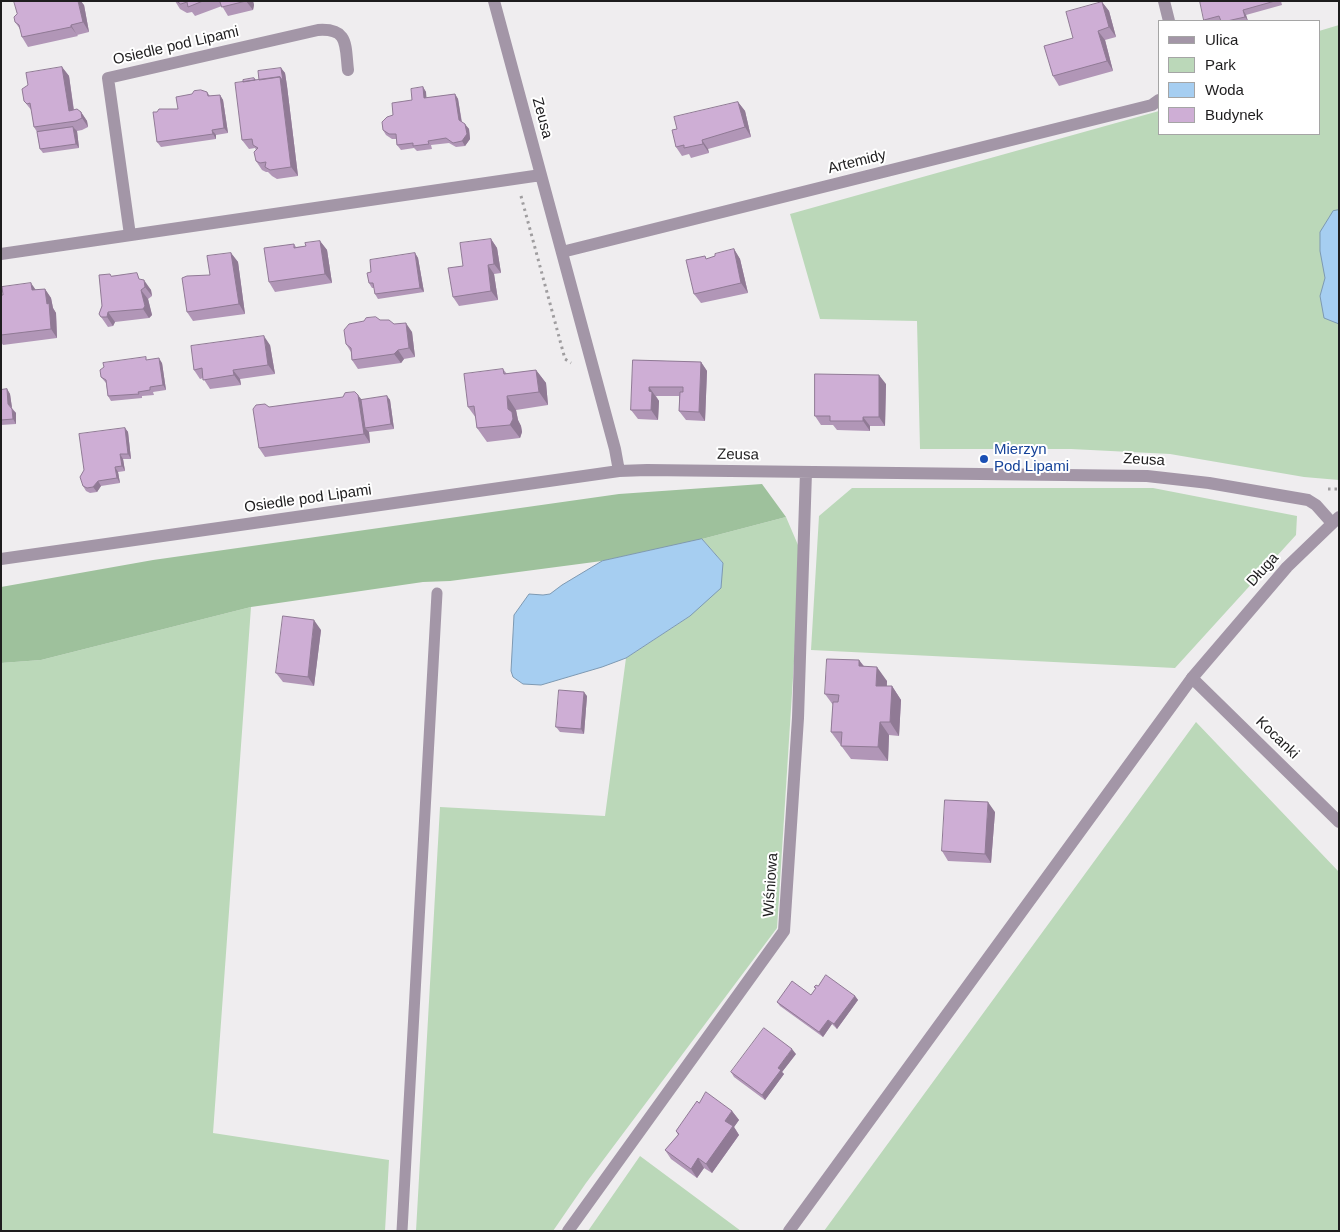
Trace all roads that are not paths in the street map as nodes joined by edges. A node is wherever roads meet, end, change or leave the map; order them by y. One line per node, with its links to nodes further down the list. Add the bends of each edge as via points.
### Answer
1 (494, 1): 6 (street, Zeusa)
2 (1164, 1): 3 (street)
3 (1169, 20)
4 (348, 70): 7 (street, Osiedle pod Lipami, via 344,43 340,34 332,29 108,78)
5 (1158, 101): 8 (street, Artemidy, via 1152,105)
6 (541, 175): 7 (street); 8 (street, Zeusa)
7 (130, 235): 9 (street)
8 (562, 252): 10 (street, Zeusa)
9 (1, 254)
10 (619, 471): 11 (street, Zeusa); 13 (street, Osiedle pod Lipami)
11 (806, 472): 12 (street, Zeusa, via 1131,475 1180,479 1308,500); 18 (street, Wiśniowa, via 798,718 784,931)
12 (1335, 520): 15 (street, Długa, via 1287,567)
13 (1, 559)
14 (438, 593): 17 (lane)
15 (1192, 678): 16 (street, Kocanki); 19 (street, Długa)
16 (1339, 822)
17 (402, 1231)
18 (568, 1231)
19 (790, 1231)

